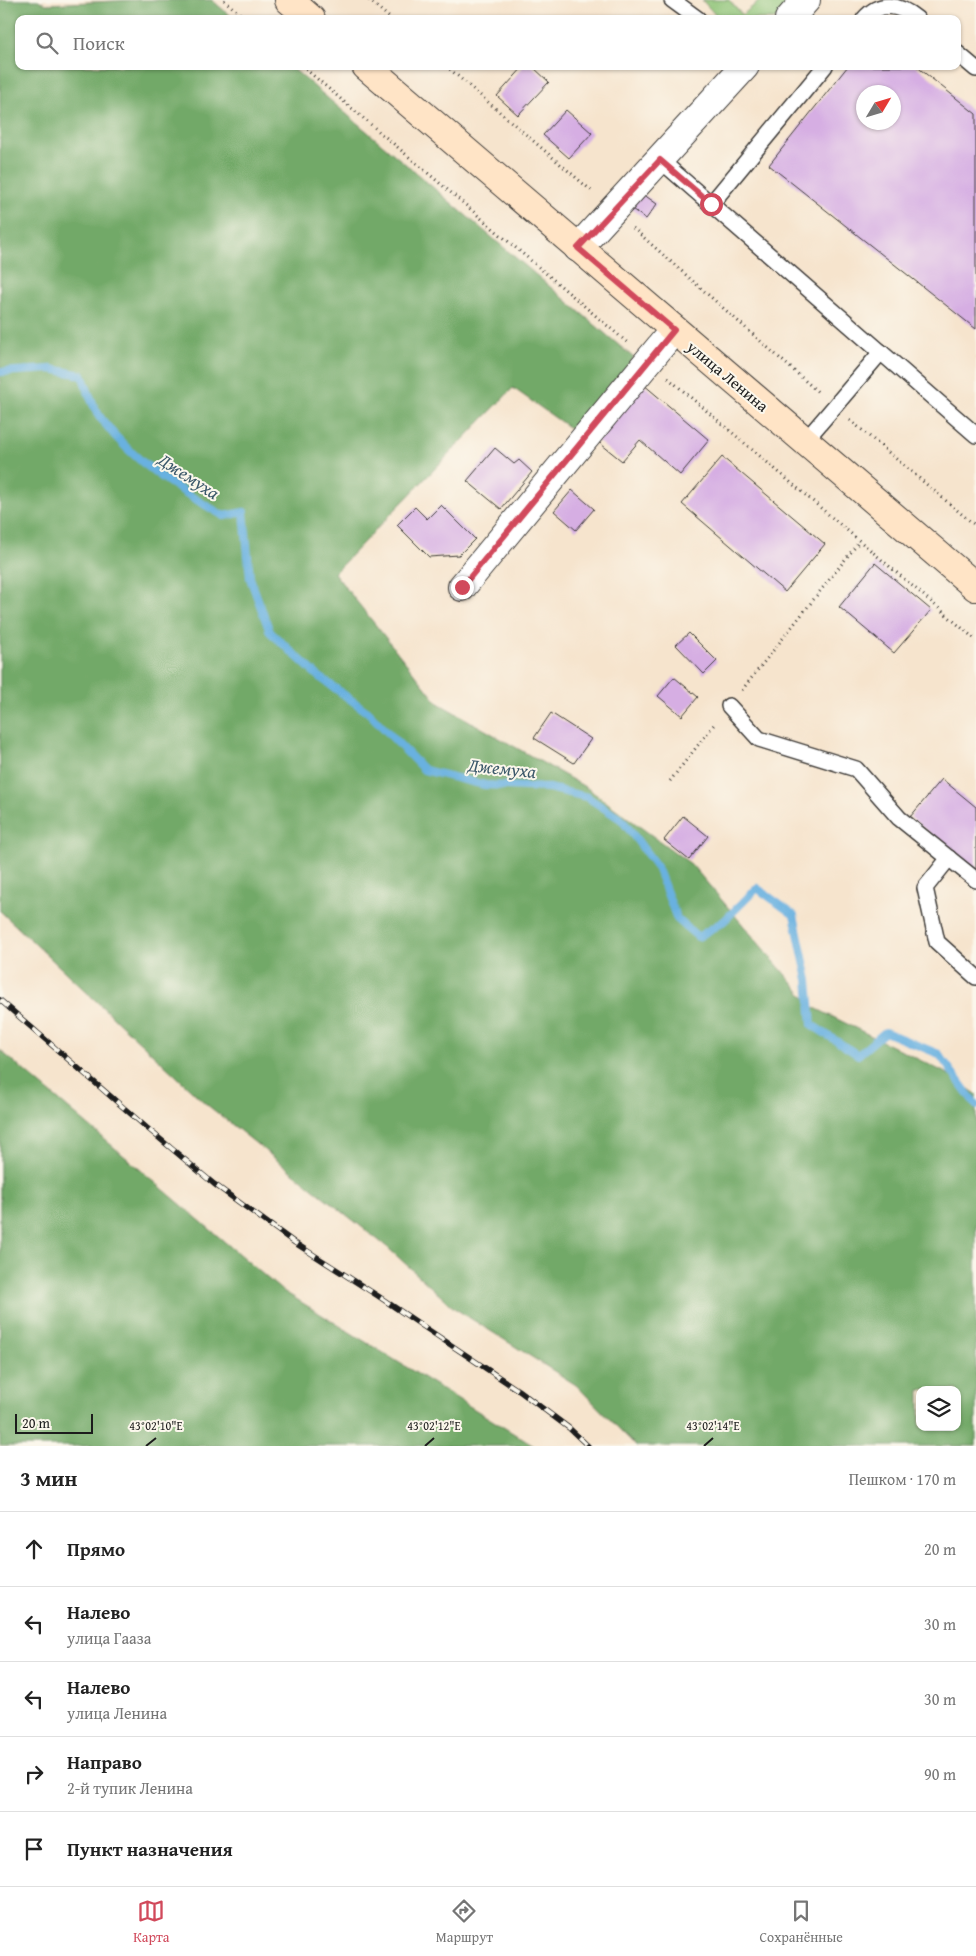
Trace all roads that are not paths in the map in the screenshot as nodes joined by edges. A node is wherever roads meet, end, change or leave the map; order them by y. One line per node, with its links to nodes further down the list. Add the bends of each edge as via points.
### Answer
1 (289, 0): 4 (main road)
2 (672, 0): 5 (lane)
3 (806, 0): 6 (street)
4 (306, 15)
5 (693, 15)
6 (793, 15)
7 (868, 15): 8 (lane, via 883,6 895,6)
8 (910, 15)
9 (961, 56): 10 (lane)
10 (976, 69)
11 (371, 70): 16 (main road, улица Ленина)
12 (741, 70): 14 (street)
13 (822, 70): 15 (lane)
14 (660, 160): 15 (lane); 16 (street)
15 (711, 204): 18 (lane)
16 (578, 248): 17 (main road, улица Ленина)
17 (674, 330): 20 (main road, улица Ленина); 21 (street)
18 (882, 352): 19 (lane); 20 (lane)
19 (976, 435)
20 (805, 441): 22 (main road, улица Ленина)
21 (462, 587)
22 (976, 587)
23 (729, 706): 24 (lane, via 759,739 856,770 899,818)
24 (949, 858): 25 (lane); 26 (lane, via 925,888 937,942)
25 (976, 880)
26 (976, 977)

